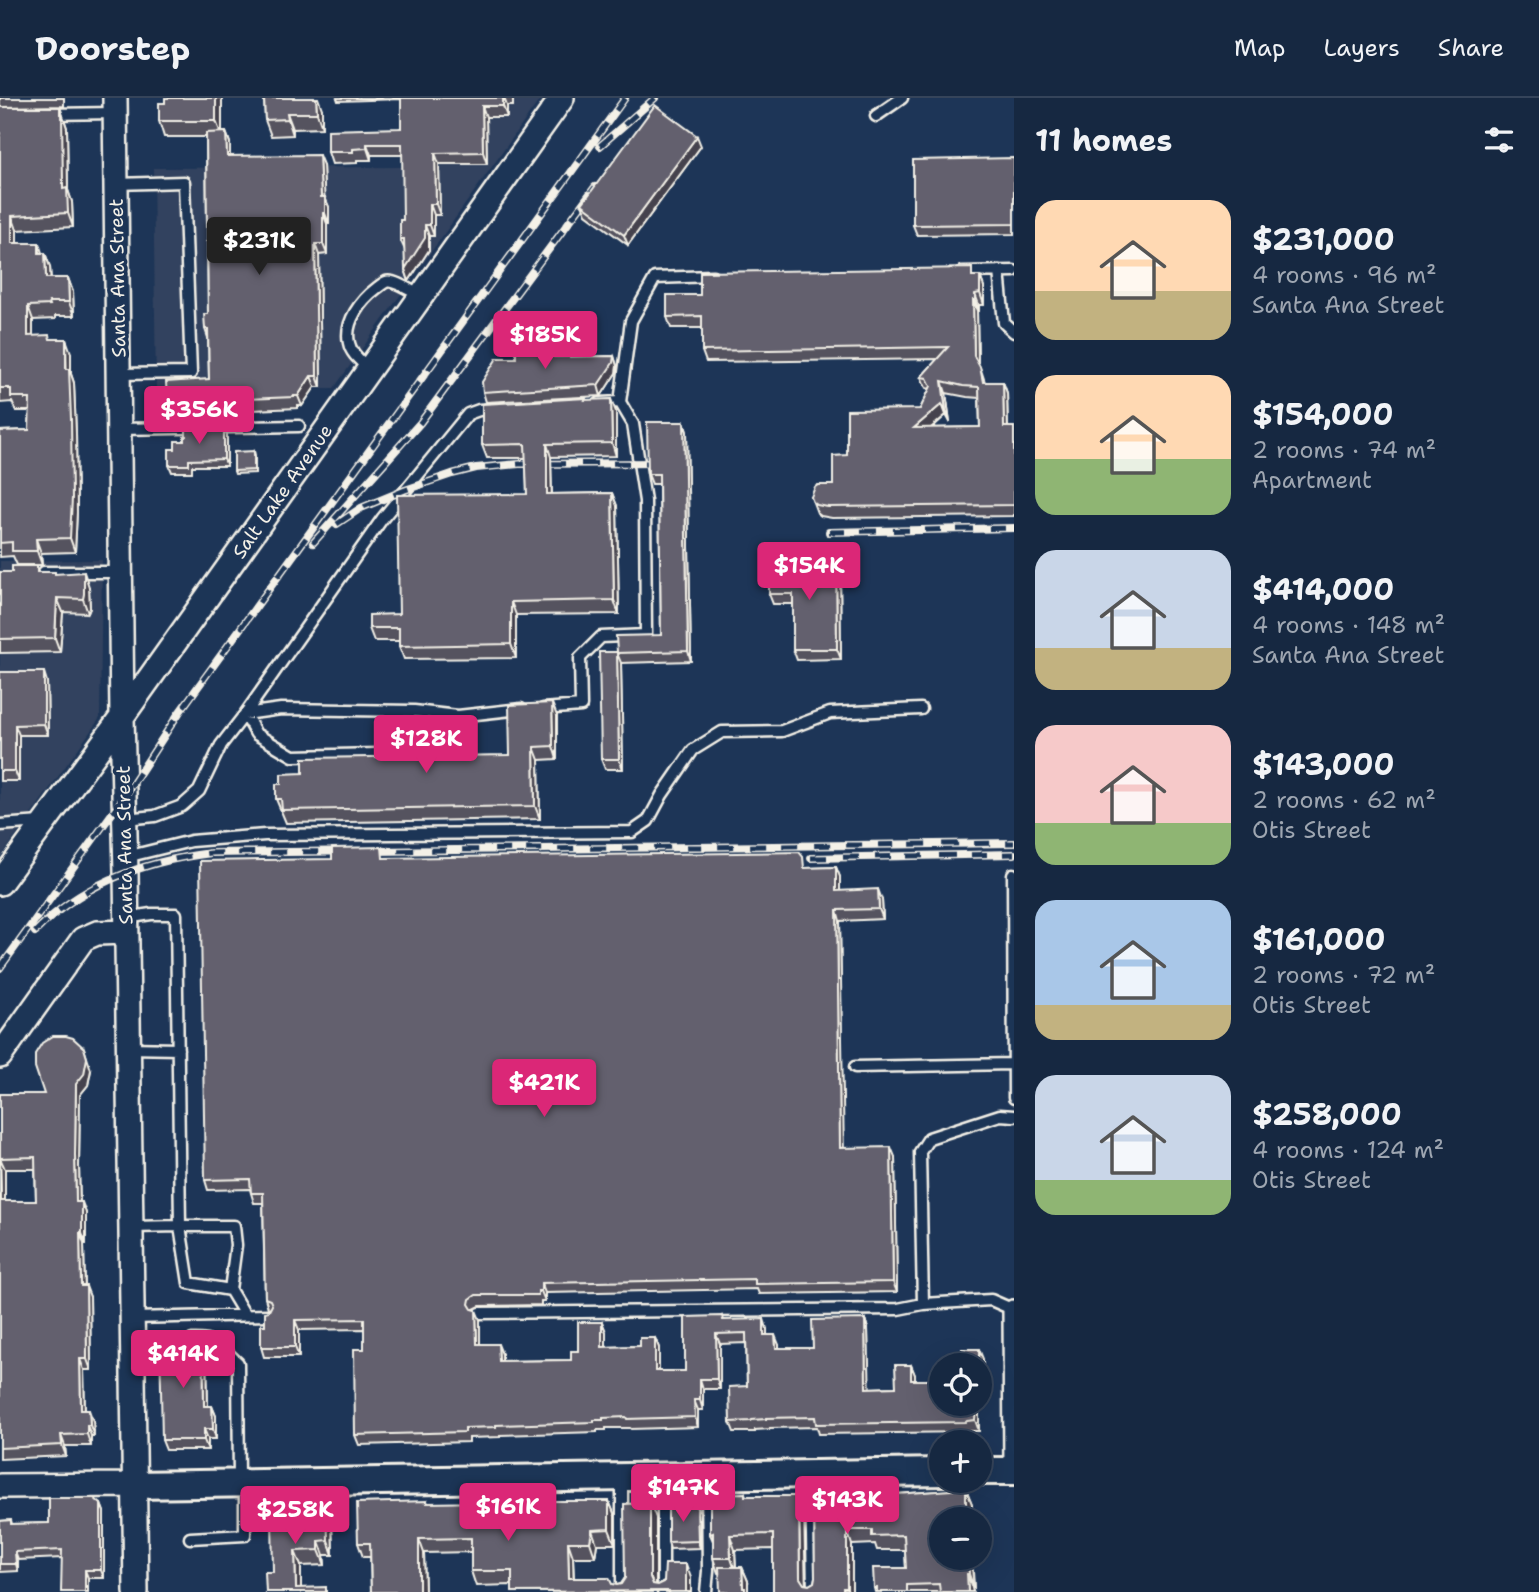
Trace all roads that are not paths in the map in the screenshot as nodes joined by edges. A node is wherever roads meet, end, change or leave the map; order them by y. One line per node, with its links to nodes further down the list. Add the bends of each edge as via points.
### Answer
1 (562, 98): 11 (street, Salt Lake Avenue)
2 (902, 98): 5 (lane)
3 (115, 106): 4 (lane); 6 (street, Santa Ana Street)
4 (45, 114)
5 (876, 116)
6 (116, 184): 14 (street, Santa Ana Street); 14 (lane, via 184,182 191,373)
7 (999, 271): 8 (lane); 9 (lane); 12 (lane, via 1004,323)
8 (1014, 271)
9 (945, 272)
10 (718, 275): 15 (lane, via 654,278 631,321)
11 (421, 296): 13 (street, Salt Lake Avenue); 13 (lane, via 386,281 368,296 347,330 354,354)
12 (1014, 332)
13 (369, 369): 27 (street, Salt Lake Avenue)
14 (118, 374): 19 (street, Santa Ana Street)
15 (620, 402): 16 (lane); 23 (lane, via 633,424 645,501 646,635 601,637 580,658 582,706)
16 (594, 404)
17 (504, 409): 25 (lane, via 468,414 382,519)
18 (299, 426): 19 (lane)
19 (119, 429): 21 (street, Santa Ana Street)
20 (40, 572): 21 (lane)
21 (120, 572): 27 (street, Santa Ana Street)
22 (526, 709): 26 (lane)
23 (538, 709)
24 (921, 709): 31 (lane, via 830,713 782,731 722,732 692,750 648,821 632,832 265,835 191,841)
25 (245, 714): 26 (lane, via 281,709); 26 (lane, via 256,734 293,756 460,752); 28 (lane, via 221,745 199,791 182,806 155,816)
26 (457, 716)
27 (122, 717): 28 (street, Santa Ana Street); 29 (street, Salt Lake Avenue)
28 (124, 819): 31 (street, Santa Ana Street)
29 (44, 822): 30 (lane); 33 (street, Salt Lake Avenue)
30 (0, 825)
31 (125, 857): 34 (street, Santa Ana Street)
32 (1013, 874): 38 (lane)
33 (0, 883)
34 (126, 925): 35 (street, Santa Ana Street); 36 (lane, via 151,914 176,914); 37 (street, via 83,939)
35 (128, 1048): 36 (lane); 43 (street, Santa Ana Street)
36 (178, 1049): 42 (lane)
37 (0, 1056)
38 (1013, 1064): 39 (lane); 40 (lane)
39 (855, 1068)
40 (1014, 1098)
41 (1014, 1115): 45 (lane, via 1000,1115 929,1138 920,1152)
42 (180, 1226): 43 (lane); 44 (lane, via 188,1283); 44 (lane, via 233,1226 236,1245)
43 (130, 1227): 50 (street, Santa Ana Street)
44 (230, 1290): 48 (lane)
45 (923, 1304): 46 (lane, via 991,1300); 47 (lane, via 898,1310)
46 (1014, 1307): 53 (street)
47 (480, 1313)
48 (245, 1315): 49 (lane); 50 (lane)
49 (268, 1315)
50 (131, 1318): 51 (street, Santa Ana Street)
51 (132, 1343): 59 (lane, via 204,1340 216,1343 238,1363); 60 (street, Santa Ana Street)
52 (992, 1471): 53 (main road)
53 (1014, 1471): 62 (street)
54 (929, 1472): 55 (main road)
55 (811, 1474): 56 (main road); 68 (lane)
56 (707, 1475): 57 (main road); 67 (lane)
57 (663, 1476): 58 (main road); 66 (lane)
58 (622, 1477): 59 (main road); 65 (lane)
59 (242, 1483): 60 (main road); 63 (lane, via 245,1535)
60 (133, 1485): 61 (street); 64 (street, Santa Ana Street)
61 (0, 1486)
62 (1014, 1486)
63 (190, 1538)
64 (135, 1592)
65 (622, 1592)
66 (663, 1592)
67 (706, 1592)
68 (813, 1592)

